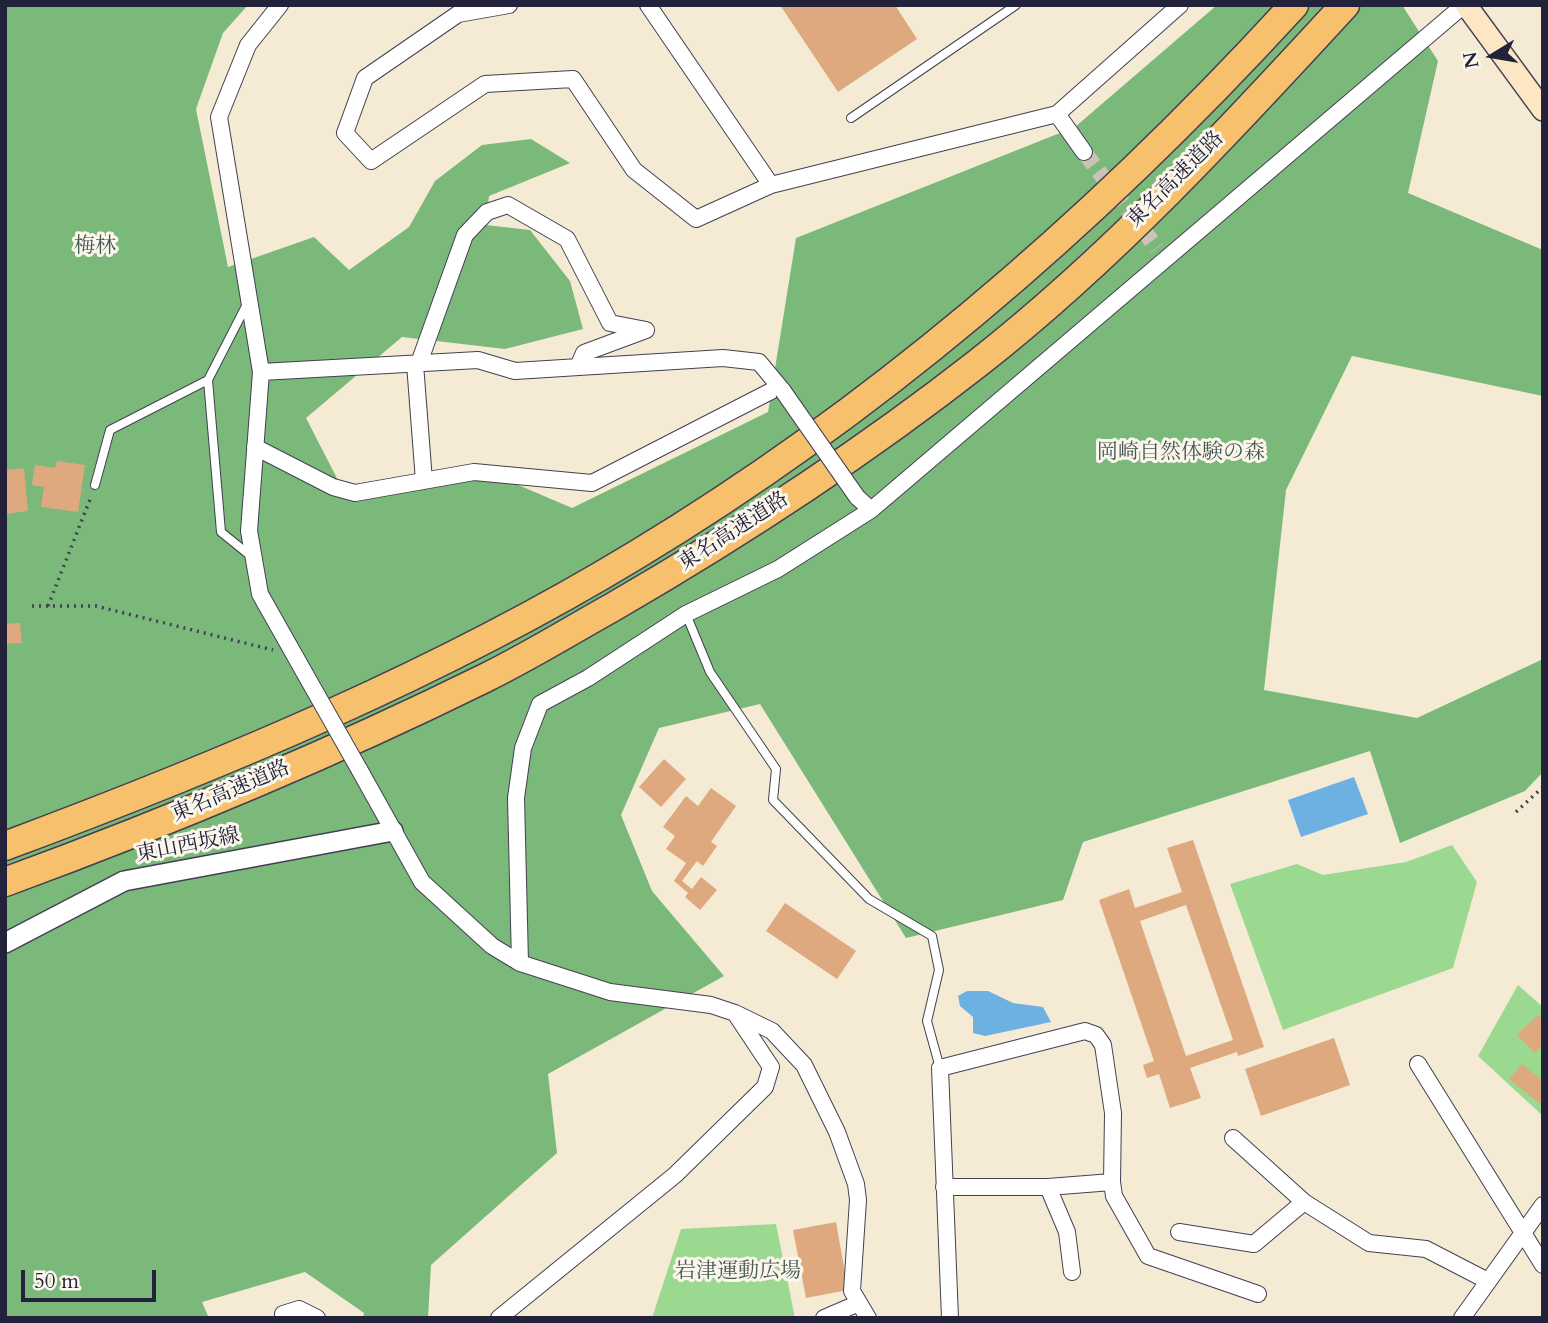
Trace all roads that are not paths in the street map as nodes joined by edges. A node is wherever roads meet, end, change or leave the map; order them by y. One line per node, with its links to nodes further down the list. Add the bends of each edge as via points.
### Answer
1 (280, 5): 14 (street, via 248,45 219,117)
2 (509, 5): 13 (street, via 458,14 365,78 345,134 371,161 485,85 573,79 634,170 696,219)
3 (649, 5): 13 (street)
4 (1016, 5): 11 (lane)
5 (1180, 5): 10 (street)
6 (1294, 5): 27 (highway, 東名高速道路, via 1113,186 961,323 847,413 683,526 516,622 385,690 207,767)
7 (1345, 5): 28 (highway, 東名高速道路, via 1076,279 978,363 706,552 488,677 359,738)
8 (1465, 5): 9 (main road); 23 (street, via 1161,255)
9 (1543, 110)
10 (1057, 114): 12 (street); 13 (street)
11 (851, 118)
12 (1084, 152)
13 (771, 185)
14 (249, 299): 17 (street); 18 (lane)
15 (417, 363): 16 (street, via 478,360 515,371); 16 (street, via 465,236 487,212 508,205 567,239 610,323 646,330 584,353); 17 (street); 21 (street)
16 (578, 367): 19 (street, via 723,358 759,362)
17 (261, 372): 20 (street)
18 (208, 380): 22 (lane, via 110,430); 24 (lane, via 221,531)
19 (781, 389): 21 (street, via 592,483 474,472); 23 (street, bridge)
20 (255, 447): 21 (street, via 333,487 355,493); 24 (street, via 249,531)
21 (424, 481)
22 (95, 485)
23 (871, 510): 25 (street, via 778,569)
24 (254, 559): 26 (street, bridge, via 260,594)
25 (686, 614): 30 (street, via 589,678 540,704 523,748 516,798); 33 (lane, via 709,672 776,769 774,800 869,900 932,936 939,970 927,1021)
26 (393, 831): 29 (street, 東山西坂線, via 124,881); 30 (street, via 422,882 492,946)
27 (5, 846)
28 (5, 882)
29 (5, 943)
30 (520, 963): 31 (street, via 610,992 711,1005)
31 (735, 1013): 46 (street, via 772,1031 804,1065 836,1132 856,1184 852,1291); 49 (street, via 771,1067 765,1087 675,1175)
32 (1418, 1064): 41 (street)
33 (940, 1068): 35 (street, via 1085,1031 1096,1035 1103,1045 1113,1113); 36 (street)
34 (1233, 1138): 38 (street)
35 (1112, 1182): 37 (street); 45 (street, via 1114,1196 1148,1256)
36 (944, 1187): 37 (street); 52 (street)
37 (1048, 1187): 43 (street, via 1067,1232)
38 (1304, 1202): 40 (street, via 1254,1244); 44 (street, via 1368,1243 1426,1249)
39 (1543, 1205): 41 (street)
40 (1179, 1232)
41 (1523, 1232): 42 (street); 44 (street)
42 (1543, 1265)
43 (1072, 1272)
44 (1486, 1280): 53 (street)
45 (1258, 1294)
46 (859, 1303): 50 (street); 51 (street)
47 (284, 1318): 48 (street, via 283,1314 299,1309)
48 (317, 1318)
49 (499, 1318)
50 (824, 1318)
51 (868, 1318)
52 (950, 1318)
53 (1462, 1318)

